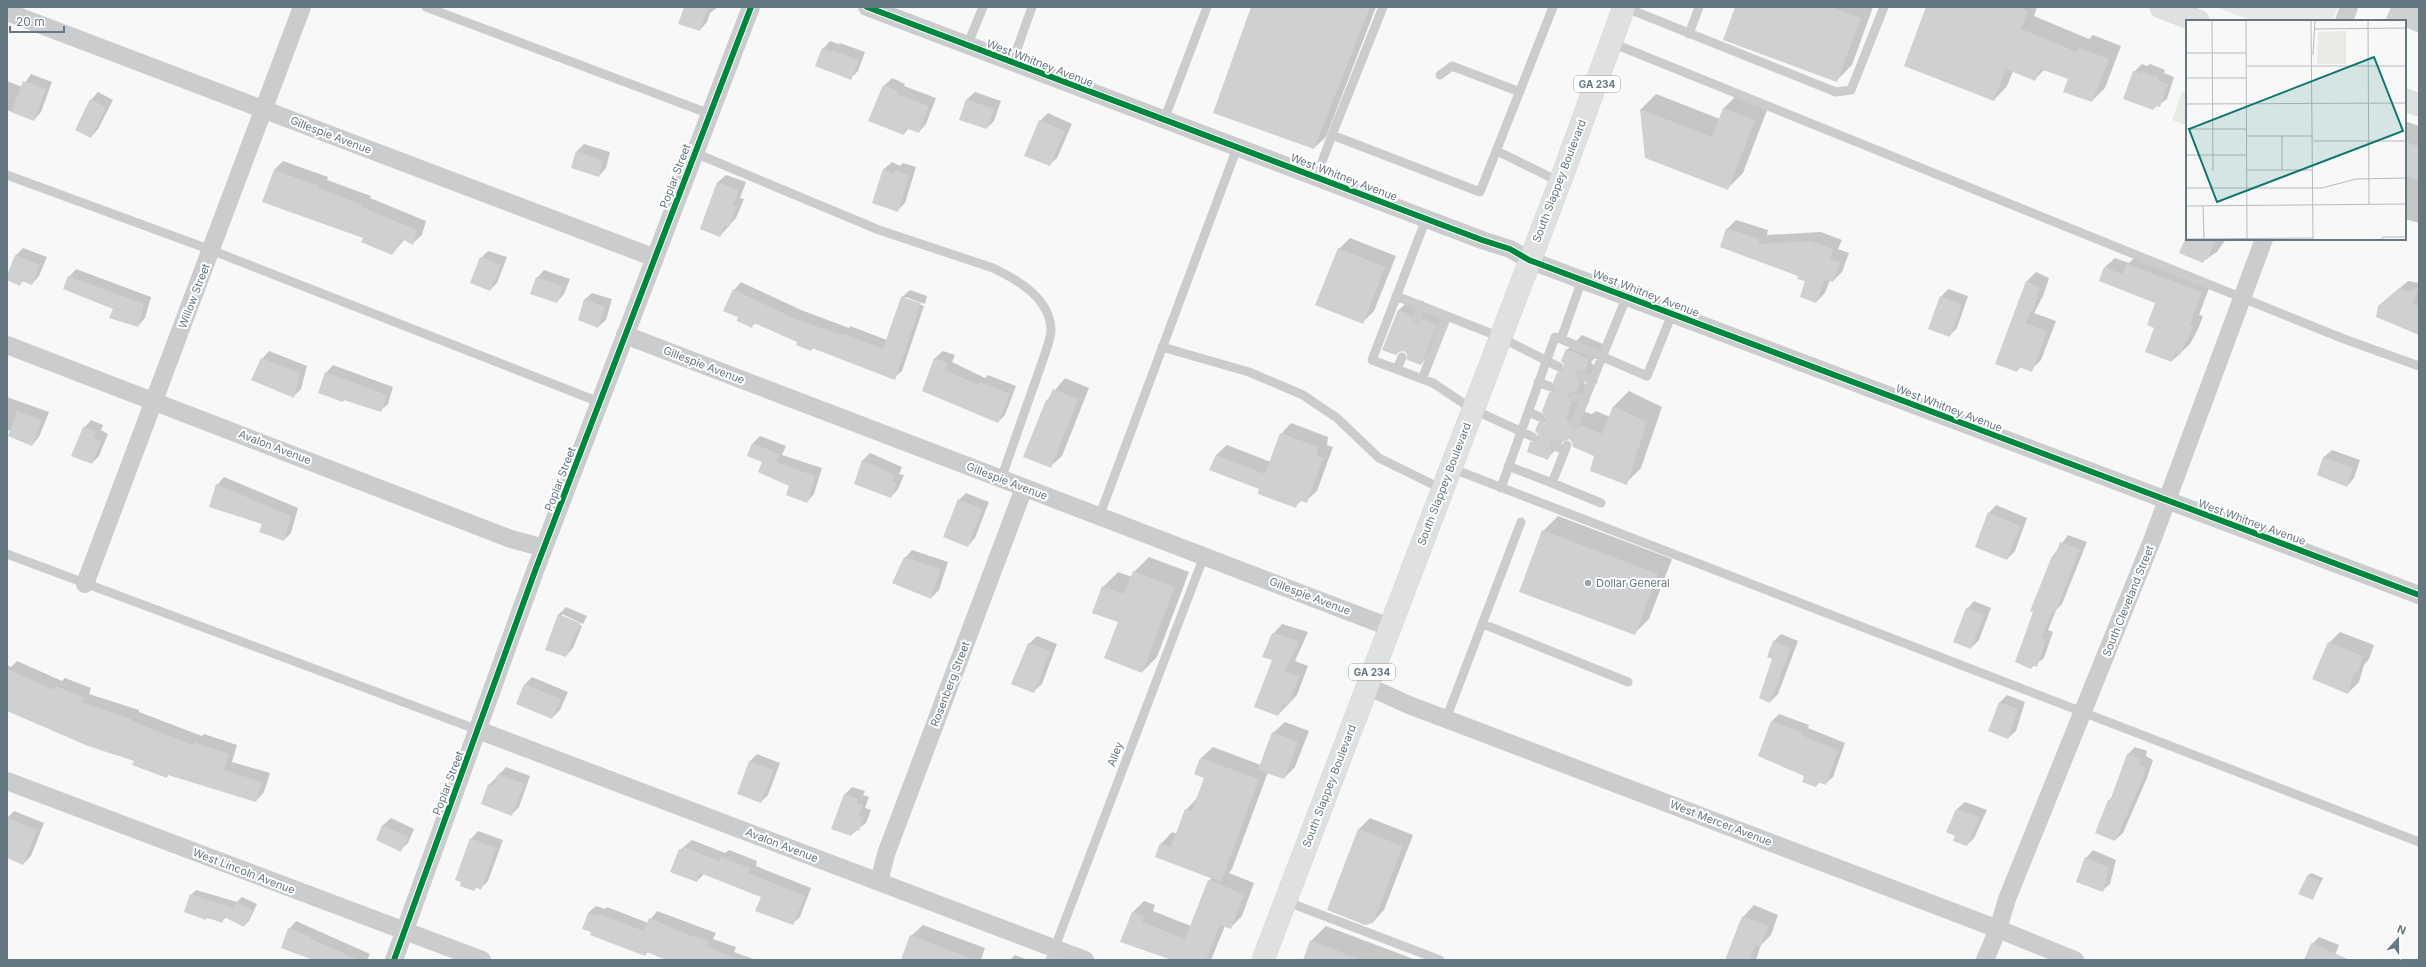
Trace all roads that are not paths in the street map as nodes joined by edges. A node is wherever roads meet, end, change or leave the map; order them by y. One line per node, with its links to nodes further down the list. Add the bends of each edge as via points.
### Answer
1 (302, 7): 26 (street, Willow Street)
2 (426, 7): 27 (lane)
3 (751, 7): 27 (street, Poplar Street)
4 (867, 7): 20 (street, West Whitney Avenue)
5 (983, 7): 20 (lane)
6 (1032, 7): 21 (lane)
7 (1207, 7): 28 (lane)
8 (1383, 7): 29 (lane)
9 (1553, 7): 23 (lane)
10 (1624, 7): 18 (lane); 19 (main road, South Slappey Boulevard / GA 234)
11 (1699, 7): 18 (lane)
12 (1884, 7): 18 (lane, via 1851,90 1836,92)
13 (2161, 7): 16 (main road)
14 (2349, 7): 17 (street)
15 (7, 12): 26 (street, Gillespie Avenue)
16 (2195, 20)
17 (2344, 20)
18 (1689, 34)
19 (1612, 43): 35 (main road, South Slappey Boulevard / GA 234); 44 (lane)
20 (967, 46): 21 (street, West Whitney Avenue)
21 (1012, 63): 28 (street, West Whitney Avenue)
22 (1440, 75): 23 (lane, via 1452,66)
23 (1520, 92): 31 (lane)
24 (2406, 100): 25 (main road)
25 (2419, 105)
26 (264, 110): 38 (street, Willow Street); 39 (street, Gillespie Avenue)
27 (710, 114): 32 (street, Poplar Street)
28 (1164, 120): 30 (street, West Whitney Avenue)
29 (1332, 135): 31 (lane, via 1480,192); 34 (lane)
30 (1237, 148): 34 (street, West Whitney Avenue); 53 (lane)
31 (1496, 151): 35 (lane)
32 (695, 153): 39 (street, Poplar Street); 78 (lane, via 879,230 993,268 1010,276 1040,300 1048,315 1051,330)
33 (7, 175): 38 (lane)
34 (1316, 178): 36 (street, West Whitney Avenue)
35 (1560, 182): 40 (main road, South Slappey Boulevard / GA 234)
36 (1426, 219): 40 (street, West Whitney Avenue, via 1510,249); 42 (lane)
37 (2264, 240): 44 (street, South Cleveland Street)
38 (210, 250): 66 (street, Willow Street); 68 (lane)
39 (655, 258): 49 (street, Poplar Street)
40 (1529, 260): 41 (street, West Whitney Avenue); 50 (main road, South Slappey Boulevard / GA 234)
41 (1582, 280): 43 (street, West Whitney Avenue); 51 (lane)
42 (1396, 296): 45 (lane); 59 (lane, via 1372,360)
43 (1627, 296): 46 (street, West Whitney Avenue); 55 (lane)
44 (2243, 298): 57 (lane); 83 (street, South Cleveland Street)
45 (1421, 305): 47 (lane); 48 (lane)
46 (1672, 314): 55 (lane, via 1647,376); 83 (street, West Whitney Avenue)
47 (1447, 316): 50 (lane); 61 (lane)
48 (1417, 317)
49 (625, 335): 68 (street, Poplar Street); 78 (street, Gillespie Avenue)
50 (1500, 336): 56 (lane); 69 (main road, South Slappey Boulevard / GA 234)
51 (1561, 339): 55 (lane); 56 (lane, via 1555,337)
52 (7, 345): 66 (street, Avalon Avenue)
53 (1162, 347): 82 (lane, via 1249,372 1303,395 1337,418 1379,458); 85 (lane)
54 (1402, 357): 59 (lane)
55 (1602, 358): 62 (lane)
56 (1546, 362): 58 (lane); 63 (lane)
57 (2419, 366)
58 (1559, 367)
59 (1397, 369): 61 (lane)
60 (1582, 376): 62 (lane)
61 (1422, 379): 69 (lane)
62 (1593, 381): 67 (lane)
63 (1538, 382): 64 (lane); 70 (lane)
64 (1551, 387)
65 (1574, 396): 67 (lane)
66 (154, 401): 87 (street, Avalon Avenue, via 511,539); 90 (street, Willow Street)
67 (1585, 401): 72 (lane)
68 (599, 402): 87 (street, Poplar Street)
69 (1472, 409): 73 (lane); 77 (main road, South Slappey Boulevard / GA 234)
70 (1528, 412): 71 (lane); 73 (lane)
71 (1540, 417)
72 (1575, 423)
73 (1521, 432): 74 (lane); 76 (lane)
74 (1532, 437)
75 (1555, 446): 79 (lane, via 1566,447)
76 (1508, 466): 79 (lane); 81 (lane)
77 (1449, 468): 81 (lane); 82 (main road, South Slappey Boulevard / GA 234)
78 (1001, 479): 80 (street, Gillespie Avenue)
79 (1552, 483): 84 (lane)
80 (1024, 488): 85 (street, Gillespie Avenue); 101 (street, Rosenberg Street, via 886,854)
81 (1501, 488): 96 (lane)
82 (1442, 489): 93 (main road, South Slappey Boulevard / GA 234)
83 (2166, 501): 91 (street, West Whitney Avenue); 96 (street, South Cleveland Street)
84 (1601, 503)
85 (1099, 516): 89 (street, Gillespie Avenue)
86 (1521, 522): 92 (lane)
87 (544, 548): 98 (street, Poplar Street)
88 (7, 554): 90 (lane)
89 (1204, 556): 93 (street, Gillespie Avenue); 105 (lane, Alley)
90 (86, 584): 98 (lane)
91 (2419, 595)
92 (1483, 624): 94 (lane); 97 (lane)
93 (1389, 627): 95 (main road, South Slappey Boulevard / GA 234)
94 (1628, 682)
95 (1367, 686): 97 (street, West Mercer Avenue); 102 (main road, South Slappey Boulevard / GA 234)
96 (2083, 712): 100 (lane); 103 (street, South Cleveland Street, via 2007,899)
97 (1446, 719): 103 (street, West Mercer Avenue)
98 (478, 730): 101 (street, Avalon Avenue); 104 (street, Poplar Street)
99 (7, 780): 104 (street, West Lincoln Avenue)
100 (2419, 842)
101 (879, 882): 105 (street, Avalon Avenue)
102 (1285, 901): 109 (main road, South Slappey Boulevard / GA 234); 110 (lane)
103 (1998, 929): 111 (street, South Cleveland Street); 112 (street, West Mercer Avenue)
104 (404, 931): 106 (street, Poplar Street); 107 (street, West Lincoln Avenue)
105 (1051, 954): 108 (street, Avalon Avenue)
106 (394, 960)
107 (482, 960)
108 (1085, 960)
109 (1263, 960)
110 (1440, 960)
111 (1985, 960)
112 (2075, 960)

